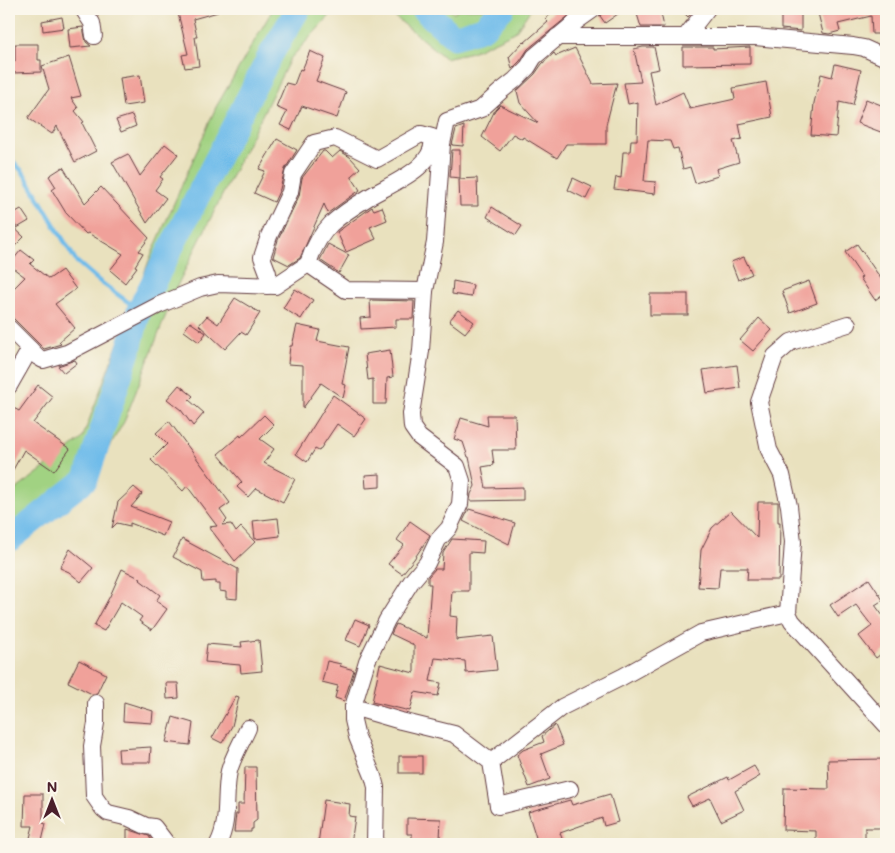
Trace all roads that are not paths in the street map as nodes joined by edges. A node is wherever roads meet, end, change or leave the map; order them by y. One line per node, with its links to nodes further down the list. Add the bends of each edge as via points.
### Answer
1 (83, 9): 4 (street, via 92,23)
2 (594, 9): 6 (street)
3 (707, 9): 5 (street)
4 (94, 36)
5 (686, 36): 6 (street); 7 (street, via 822,42 864,48)
6 (558, 37): 10 (street, via 481,109 447,121 442,144 435,242)
7 (886, 58)
8 (308, 264): 9 (street, via 275,286); 9 (street, via 315,243 331,225 370,196 414,171 427,159 434,146 432,137 421,134 377,159 335,138 314,143 293,174 290,192 262,257 268,273); 10 (street, via 346,290)
9 (267, 286): 13 (street, via 218,284 200,288 159,305 67,353 43,360)
10 (425, 291): 17 (street, via 412,427 419,437 457,466 462,481 460,504 427,563 387,620 367,661)
11 (848, 324): 15 (street, via 791,342 775,356 760,402 769,450 782,475 789,506 793,542)
12 (9, 328): 13 (street)
13 (30, 349): 14 (street)
14 (9, 386)
15 (788, 612): 18 (street, via 792,621); 20 (street, via 701,633 562,707)
16 (96, 703): 22 (street, via 92,746 94,796 108,814 154,828)
17 (353, 707): 20 (street, via 454,734); 24 (street, via 357,737 376,787)
18 (886, 724)
19 (248, 728): 23 (street, via 232,760 226,821)
20 (491, 762): 21 (street, via 498,806)
21 (570, 789)
22 (167, 844)
23 (218, 844)
24 (375, 844)

